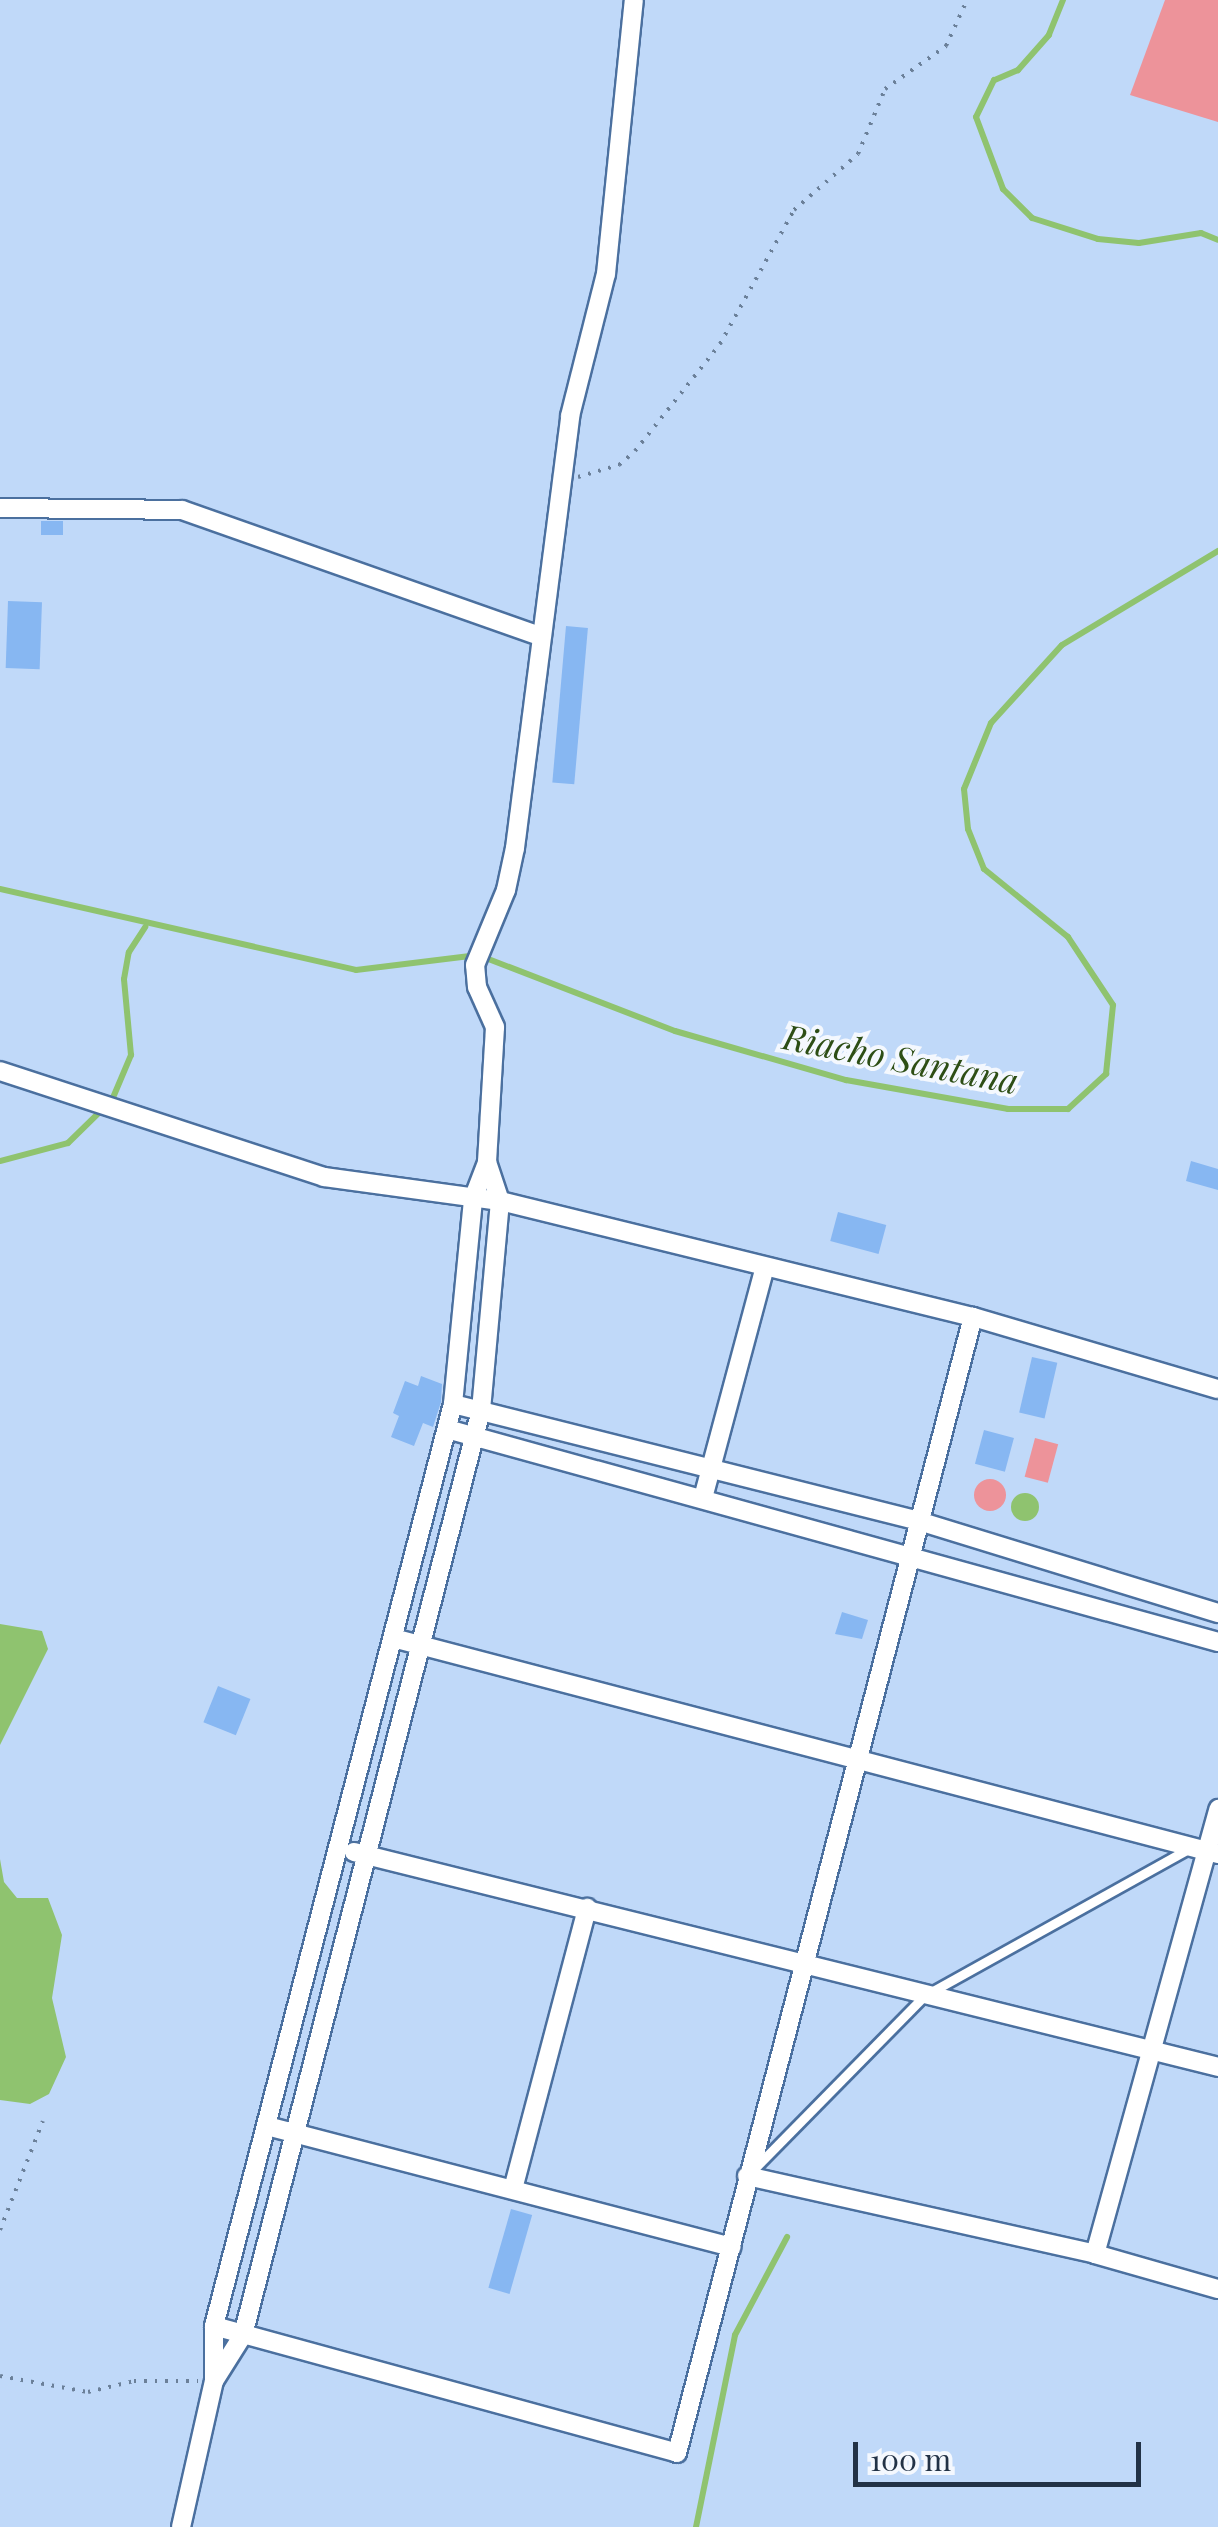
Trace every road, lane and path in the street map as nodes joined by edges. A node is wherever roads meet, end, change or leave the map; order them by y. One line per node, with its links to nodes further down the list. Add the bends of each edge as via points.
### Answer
1 (634, 0): 3 (street, via 606,274 570,416)
2 (967, 0): 3 (path, via 946,46 886,89 858,154 794,210 720,344 635,451 620,465)
3 (564, 480): 5 (street)
4 (0, 508): 5 (street, via 182,510)
5 (540, 636): 7 (street, via 515,848 506,890 474,965 495,1027)
6 (0, 1071): 8 (street, via 324,1177)
7 (487, 1162): 8 (street); 9 (street)
8 (474, 1199): 9 (street); 13 (street)
9 (500, 1200): 10 (street); 14 (street)
10 (765, 1267): 11 (street); 17 (street)
11 (973, 1316): 12 (street); 19 (street)
12 (1218, 1390)
13 (453, 1404): 14 (street); 15 (street)
14 (481, 1410): 16 (street); 17 (street)
15 (446, 1429): 16 (street); 22 (street)
16 (474, 1436): 18 (street); 24 (street)
17 (712, 1468): 18 (street); 19 (street)
18 (703, 1498): 20 (street)
19 (922, 1522): 20 (street); 21 (street)
20 (912, 1556): 23 (street); 25 (street)
21 (1218, 1613)
22 (393, 1638): 24 (street); 27 (street)
23 (1218, 1642)
24 (421, 1645): 25 (street); 29 (street)
25 (858, 1759): 28 (street); 31 (street)
26 (1218, 1809): 28 (street)
27 (339, 1849): 29 (street); 36 (street)
28 (1207, 1850): 32 (lane); 33 (street)
29 (364, 1854): 30 (street); 37 (street)
30 (587, 1908): 31 (street); 39 (street)
31 (802, 1966): 32 (street); 38 (street)
32 (924, 1996): 33 (street); 38 (lane)
33 (1156, 2050): 34 (street); 42 (street)
34 (1218, 2067)
35 (43, 2121): 40 (path)
36 (267, 2126): 37 (street); 44 (street)
37 (293, 2133): 39 (street); 45 (street)
38 (747, 2176): 41 (street); 42 (street)
39 (513, 2189): 41 (street)
40 (0, 2230)
41 (731, 2247): 45 (street, via 676,2453)
42 (1095, 2254): 43 (street)
43 (1218, 2290)
44 (214, 2326): 45 (street); 47 (street)
45 (243, 2334): 47 (street)
46 (0, 2376): 47 (path, via 88,2392 134,2381)
47 (214, 2381): 48 (street)
48 (181, 2527)

